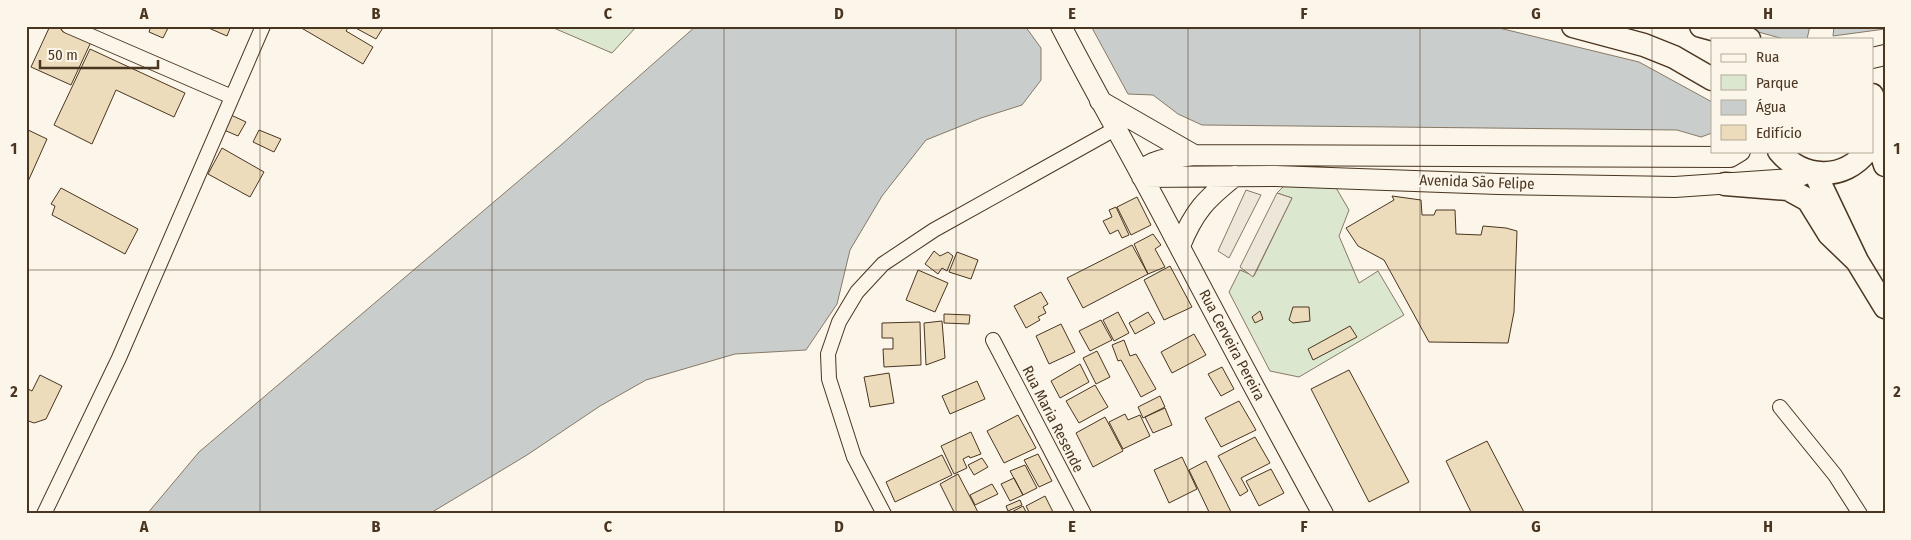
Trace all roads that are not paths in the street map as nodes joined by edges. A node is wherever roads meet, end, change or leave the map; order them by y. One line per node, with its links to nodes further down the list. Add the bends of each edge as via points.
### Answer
1 (68, 26): 8 (street)
2 (263, 26): 8 (street)
3 (1061, 26): 9 (street, Rua Cerveira Pereira)
4 (1573, 26): 7 (main road, via 1651,48)
5 (1701, 26): 6 (main road)
6 (1745, 38)
7 (1711, 77)
8 (232, 97): 27 (street, via 119,358)
9 (1098, 98): 11 (street, Rua Cerveira Pereira); 16 (street)
10 (1874, 101): 12 (main road, via 1878,114)
11 (1115, 129): 19 (street, Rua Cerveira Pereira); 28 (street, via 934,230 883,264 857,292 839,322 828,354 829,379 854,457)
12 (1875, 138): 17 (main road)
13 (1738, 152): 16 (street, Avenida São Felipe, via 1730,157)
14 (1780, 152): 18 (main road, via 1792,164)
15 (1865, 152): 18 (main road, via 1860,160 1844,170)
16 (1194, 155): 19 (street, Avenida São Felipe, via 1147,164)
17 (1885, 165)
18 (1812, 173): 21 (street, Avenida São Felipe, via 1792,179); 23 (main road)
19 (1141, 175): 20 (street, Avenida São Felipe); 22 (street, Rua Cerveira Pereira)
20 (1235, 176): 21 (street, Avenida São Felipe, via 1655,186); 22 (street, via 1209,197 1189,224)
21 (1725, 184): 23 (main road, via 1788,189 1808,200 1829,234)
22 (1180, 246): 30 (street, Rua Cerveira Pereira)
23 (1857, 261): 24 (main road)
24 (1885, 307)
25 (994, 340): 29 (street, Rua Maria Resende)
26 (1780, 407): 31 (street, via 1835,475)
27 (44, 514)
28 (884, 514)
29 (1084, 514)
30 (1323, 514)
31 (1860, 514)

